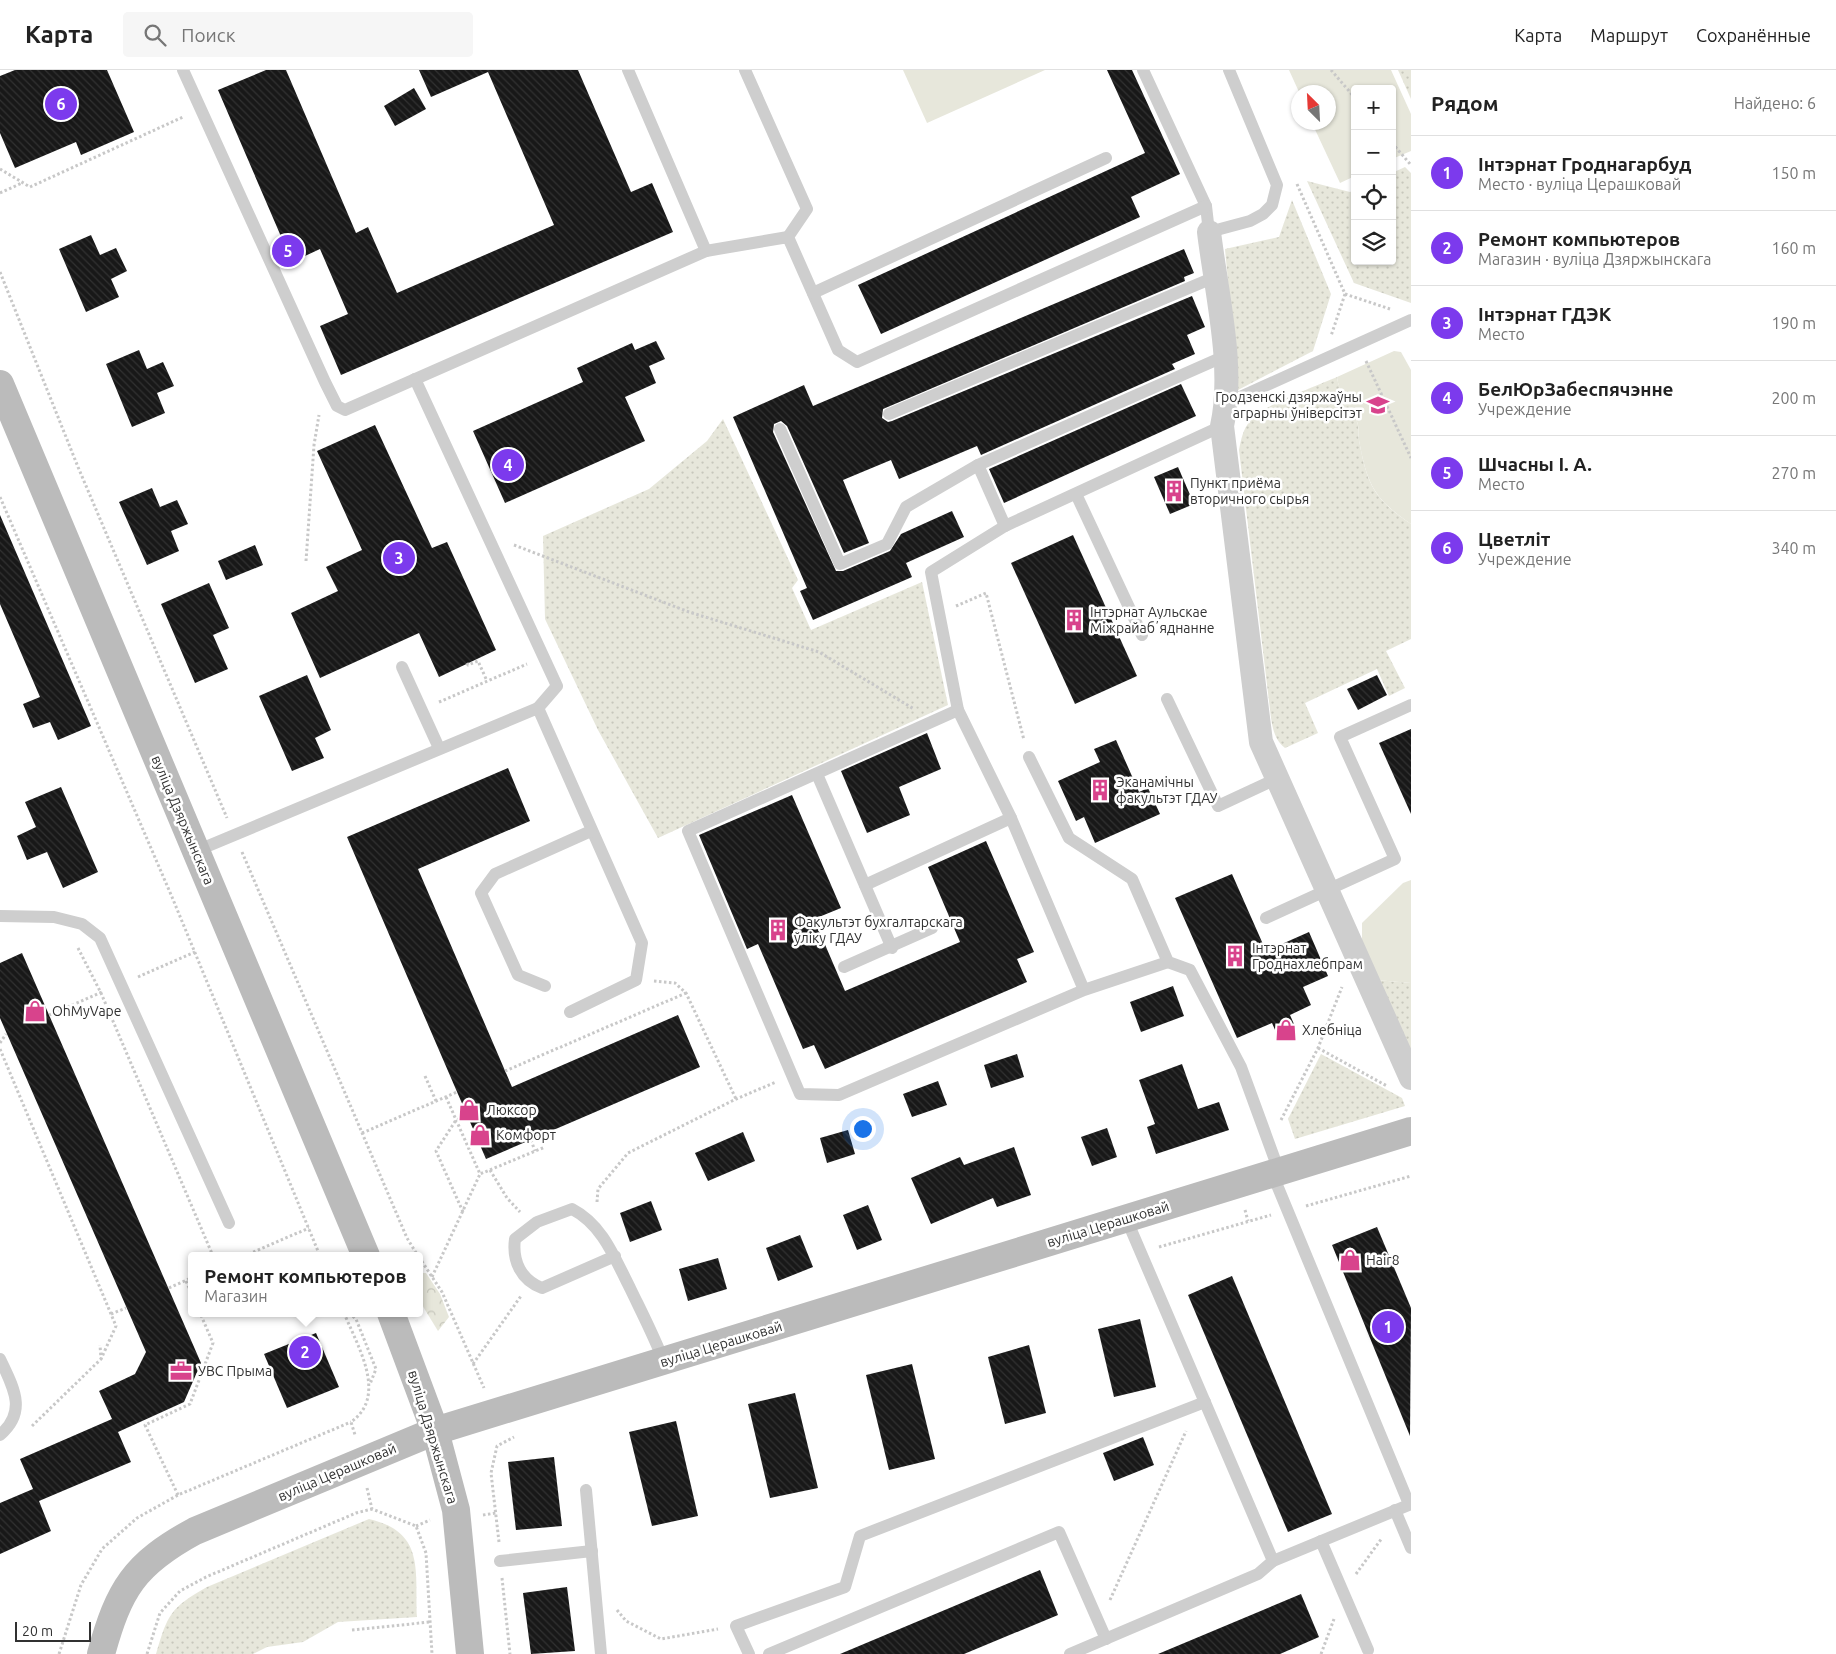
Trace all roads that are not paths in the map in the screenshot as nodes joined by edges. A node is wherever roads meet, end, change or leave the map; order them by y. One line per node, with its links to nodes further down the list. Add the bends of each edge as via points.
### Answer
1 (183, 70): 16 (lane, via 337,406 345,410)
2 (628, 70): 10 (lane)
3 (745, 70): 9 (lane, via 807,210)
4 (1143, 70): 7 (lane)
5 (1229, 70): 8 (lane, via 1277,185 1272,205 1264,214 1250,222)
6 (1106, 158): 12 (lane)
7 (1206, 206): 8 (lane); 12 (lane, via 857,362 838,350)
8 (1209, 232): 11 (street)
9 (788, 237): 10 (lane); 12 (lane)
10 (706, 251): 16 (lane)
11 (1214, 277): 15 (street); 19 (lane)
12 (813, 293)
13 (1408, 322): 14 (lane); 18 (lane)
14 (1411, 335)
15 (1225, 356): 18 (street); 22 (lane)
16 (415, 379): 29 (lane, via 557,686)
17 (0, 384): 37 (street, вуліца Дзяржынскага)
18 (1227, 403): 20 (street)
19 (889, 414)
20 (1222, 426): 23 (lane); 34 (street, via 1261,742)
21 (780, 429): 22 (lane, via 840,564 887,544 906,507)
22 (978, 465): 24 (lane)
23 (1076, 494): 24 (lane); 25 (lane)
24 (1005, 526): 30 (lane, via 930,572)
25 (1142, 635)
26 (402, 667): 31 (lane)
27 (1168, 699): 34 (lane, via 1218,806)
28 (1411, 705): 39 (lane, via 1340,737 1395,859)
29 (538, 708): 31 (lane); 36 (lane)
30 (958, 710): 33 (lane); 35 (lane)
31 (439, 748): 37 (lane)
32 (1029, 757): 44 (lane, via 1069,838 1132,879)
33 (817, 774): 38 (lane); 47 (lane, via 688,831 800,1094 839,1095)
34 (1276, 779): 39 (street)
35 (1011, 818): 38 (lane); 47 (lane)
36 (591, 831): 46 (lane, via 495,874 481,893 518,975); 48 (lane, via 642,943 636,980)
37 (196, 851): 54 (street, вуліца Дзяржынскага)
38 (865, 885): 43 (lane)
39 (1327, 891): 41 (lane); 49 (street)
40 (0, 916): 53 (lane, via 54,917 82,924 100,938)
41 (1266, 918)
42 (932, 928): 43 (lane)
43 (892, 948): 45 (lane)
44 (1168, 962): 47 (lane); 51 (lane, via 1190,970 1241,1067 1270,1140)
45 (844, 967)
46 (545, 986)
47 (1084, 990)
48 (570, 1012)
49 (1400, 1082)
50 (1408, 1135): 51 (street, вуліца Церашковай)
51 (1276, 1172): 52 (street, вуліца Церашковай); 63 (lane)
52 (1126, 1218): 58 (street, вуліца Церашковай); 59 (lane)
53 (229, 1223)
54 (364, 1252)
55 (615, 1256): 55 (lane, via 596,1228 572,1209 533,1224 515,1239 513,1252 515,1262 530,1284 542,1288); 58 (lane)
56 (392, 1317): 60 (street, вуліца Дзяржынскага)
57 (0, 1359): 61 (lane, via 14,1390 17,1410)
58 (664, 1362): 60 (street, вуліца Церашковай)
59 (1201, 1404): 69 (lane); 75 (lane, via 860,1536 845,1587 736,1626)
60 (435, 1431): 72 (street, вуліца Церашковай, via 173,1543 135,1574 120,1596); 73 (street, вуліца Дзяржынскага, via 456,1510)
61 (0, 1435)
62 (586, 1490): 67 (lane)
63 (1410, 1504): 64 (lane)
64 (1395, 1510): 65 (lane); 66 (lane)
65 (1321, 1541): 69 (lane); 71 (lane)
66 (1411, 1548)
67 (592, 1552): 68 (lane); 74 (lane)
68 (500, 1561)
69 (1273, 1561): 70 (lane, via 1258,1574)
70 (1106, 1639): 76 (lane, via 1059,1532); 77 (lane)
71 (1368, 1650)
72 (101, 1654)
73 (470, 1654)
74 (601, 1654)
75 (749, 1654)
76 (769, 1654)
77 (1070, 1654)

